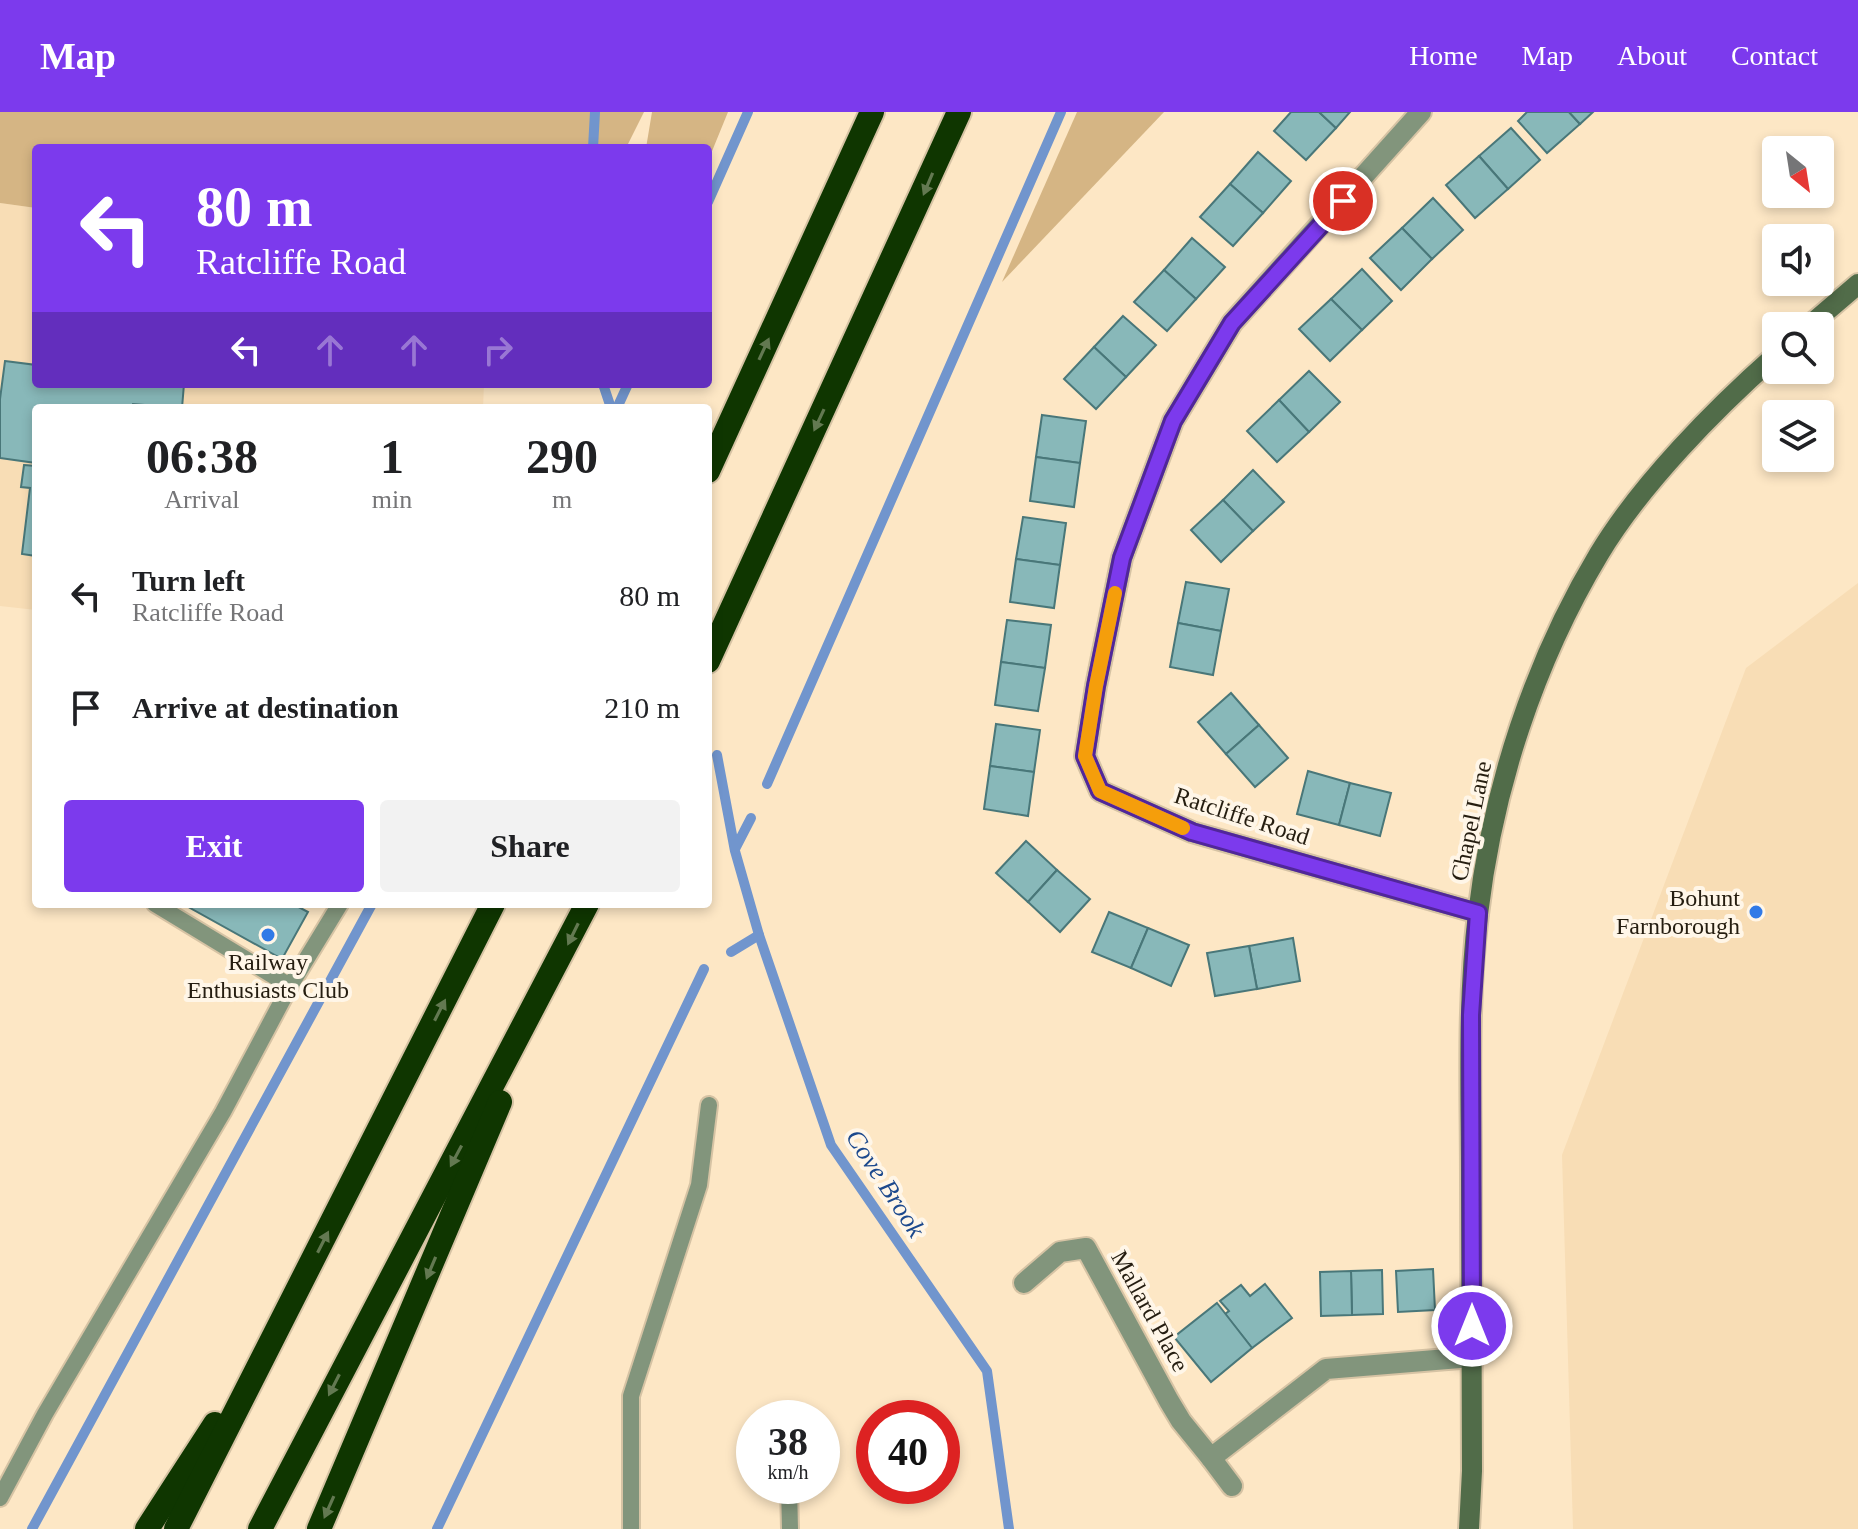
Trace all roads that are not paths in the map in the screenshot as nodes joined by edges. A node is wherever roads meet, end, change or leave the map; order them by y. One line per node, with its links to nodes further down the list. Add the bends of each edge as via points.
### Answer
1 (872, 112): 7 (highway, one-way to 1)
2 (959, 112): 8 (highway, one-way to 8)
3 (1421, 112): 13 (street, Ratcliffe Road, via 1232,323 1173,421 1122,558 1085,756 1100,791 1192,832)
4 (1858, 284): 5 (street)
5 (1825, 312)
6 (1762, 369): 13 (street, Chapel Lane, via 1644,493 1600,552 1556,634 1495,811)
7 (712, 462)
8 (712, 654)
9 (162, 908): 15 (lane)
10 (338, 908): 15 (lane)
11 (491, 908): 18 (highway, one-way to 11)
12 (585, 908): 14 (highway, one-way to 14)
13 (1478, 913): 19 (street, Chapel Lane, via 1471,1015)
14 (558, 963): 26 (highway, one-way to 26); 27 (highway, one-way to 27)
15 (290, 986): 22 (lane)
16 (709, 1105): 28 (lane, via 699,1185 631,1396)
17 (1024, 1283): 20 (street, Mallard Place, via 1060,1252 1086,1248 1181,1421)
18 (288, 1312): 24 (highway); 25 (highway)
19 (1472, 1357): 20 (street, via 1326,1369); 30 (street, Chapel Lane)
20 (1211, 1458): 21 (street)
21 (1232, 1486)
22 (0, 1498)
23 (789, 1504): 29 (lane)
24 (147, 1529)
25 (176, 1529)
26 (260, 1529)
27 (319, 1529)
28 (631, 1529)
29 (790, 1529)
30 (1469, 1529)

